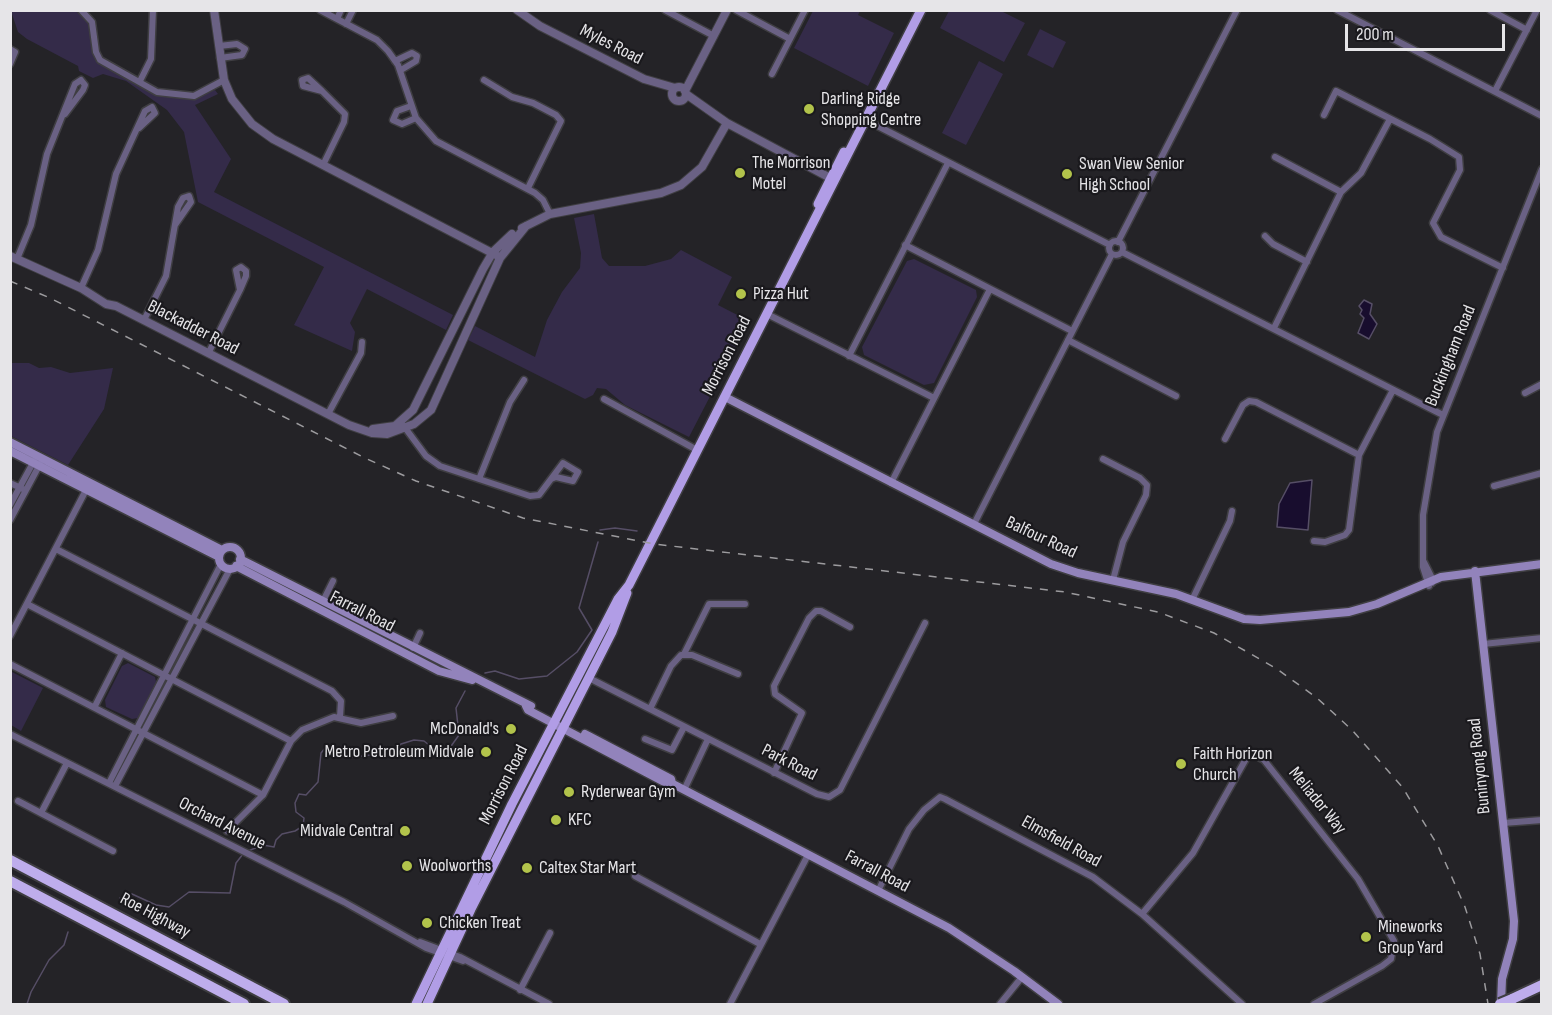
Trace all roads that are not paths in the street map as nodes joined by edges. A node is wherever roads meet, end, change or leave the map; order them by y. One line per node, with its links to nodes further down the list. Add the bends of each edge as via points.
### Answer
1 (81, 10): 32 (street, via 92,22 100,60)
2 (153, 10): 32 (street, via 151,59)
3 (214, 10): 23 (street)
4 (320, 10): 18 (street)
5 (341, 10): 18 (street)
6 (353, 10): 19 (street)
7 (513, 10): 8 (street, Myles Road)
8 (518, 10): 35 (street, Myles Road, via 540,26)
9 (665, 10): 21 (street)
10 (727, 10): 21 (street)
11 (736, 10): 22 (street)
12 (805, 10): 22 (street)
13 (921, 10): 42 (main road, Morrison Road, via 868,105)
14 (1237, 10): 56 (street)
15 (1337, 10): 34 (street)
16 (1490, 10): 20 (street)
17 (1537, 10): 20 (street)
18 (337, 19): 19 (street)
19 (346, 24): 26 (street, via 377,40)
20 (1527, 30): 34 (street)
21 (714, 36): 35 (street)
22 (790, 39): 29 (street)
23 (219, 46): 25 (street); 25 (street, via 237,44 245,49 242,55)
24 (10, 49): 27 (street, via 15,52)
25 (220, 58): 30 (street)
26 (395, 61): 28 (street); 28 (street, via 412,53 417,56 416,61)
27 (10, 63)
28 (401, 70): 36 (street)
29 (772, 74)
30 (224, 80): 32 (street, via 190,96 157,92); 47 (street, via 238,108 259,130)
31 (483, 80): 50 (street, via 561,121)
32 (140, 81)
33 (322, 91): 47 (street, via 345,114)
34 (1495, 91): 39 (street)
35 (680, 93): 43 (street, Myles Road)
36 (411, 106): 40 (street); 40 (street, via 397,111 393,120 402,124)
37 (65, 114): 37 (street, via 75,84 81,80 83,90); 62 (street, via 47,154 31,225)
38 (1324, 115): 41 (street, via 1336,91)
39 (1542, 116)
40 (416, 118): 50 (street, via 443,146)
41 (1390, 119): 51 (street, via 1362,173); 65 (street, via 1430,139 1461,161 1433,223 1441,237)
42 (864, 120): 46 (street); 49 (main road, Morrison Road)
43 (727, 123): 49 (street, Myles Road); 52 (street, Blackadder Road, via 702,167 681,185 661,193)
44 (139, 128): 66 (street, via 116,174 98,250)
45 (1275, 158): 51 (street)
46 (948, 163): 57 (street); 58 (street)
47 (323, 165): 59 (street)
48 (1542, 169): 65 (street, Buckingham Road)
49 (834, 179): 71 (main road, Morrison Road)
50 (528, 188): 52 (street, via 543,200)
51 (1341, 192): 64 (street)
52 (550, 214): 54 (street, Blackadder Road)
53 (175, 225): 72 (street, via 166,276)
54 (526, 226): 59 (street, Blackadder Road); 63 (street, Blackadder Road)
55 (1265, 236): 64 (street)
56 (1119, 242): 58 (street); 60 (street)
57 (905, 245): 67 (street); 79 (street)
58 (1110, 245): 61 (street)
59 (493, 252): 63 (street); 69 (street, Blackadder Road)
60 (1122, 252): 61 (street); 73 (street)
61 (1112, 254): 74 (street)
62 (14, 257): 66 (street, Blackadder Road)
63 (500, 258): 70 (street, Blackadder Road)
64 (1307, 262): 73 (street)
65 (1503, 268): 90 (street, Buckingham Road)
66 (81, 288): 72 (street, Blackadder Road)
67 (990, 288): 74 (street); 87 (street)
68 (240, 290): 77 (street)
69 (466, 302): 70 (street); 78 (street, Blackadder Road)
70 (476, 307): 80 (street, Blackadder Road)
71 (767, 314): 79 (street); 86 (main road, Morrison Road)
72 (144, 320): 77 (street, Blackadder Road)
73 (1274, 328): 83 (street)
74 (1072, 331): 75 (street)
75 (1068, 340): 85 (street); 110 (street)
76 (362, 342): 89 (street, via 361,353)
77 (209, 352): 89 (street, Blackadder Road)
78 (441, 354): 80 (street); 91 (street, Blackadder Road)
79 (849, 356): 87 (street)
80 (453, 360): 91 (street, Blackadder Road, via 431,410)
81 (524, 380): 101 (street, via 510,402)
82 (1542, 384): 84 (street)
83 (1393, 390): 90 (street); 96 (street)
84 (1525, 393)
85 (1176, 396)
86 (725, 397): 94 (main road, Morrison Road); 103 (main road, Balfour Road)
87 (934, 398): 103 (street)
88 (604, 399): 94 (street)
89 (328, 414): 91 (street, Blackadder Road, via 361,430 387,434)
90 (1443, 415): 120 (street, Buckingham Road, via 1432,451 1422,524 1424,562)
91 (403, 426): 101 (street, via 432,461)
92 (1225, 440): 96 (street, via 1243,405 1249,401)
93 (10, 442): 98 (main road)
94 (697, 450): 121 (main road, Morrison Road)
95 (10, 451): 98 (main road)
96 (1359, 455): 111 (street, via 1349,530 1325,542)
97 (1102, 459): 118 (street, via 1148,485 1123,542)
98 (38, 460): 105 (street); 106 (main road); 113 (main road)
99 (1542, 473): 104 (street)
100 (551, 478): 101 (street, via 543,492 535,496)
101 (479, 479)
102 (10, 483): 105 (street)
103 (891, 483): 110 (main road, Balfour Road)
104 (1494, 486)
105 (23, 489): 107 (street); 109 (street)
106 (86, 490): 112 (street); 113 (main road)
107 (10, 505)
108 (1232, 511): 124 (street)
109 (11, 518)
110 (974, 524): 118 (main road, Balfour Road, via 1051,564)
111 (1314, 541)
112 (56, 549): 126 (street); 128 (street)
113 (221, 557): 115 (main road); 115 (main road, via 229,547 235,548); 122 (street)
114 (1542, 564): 117 (main road, Balfour Road)
115 (236, 565): 116 (main road, Farrall Road); 123 (street)
116 (252, 570): 125 (main road, Farrall Road); 131 (main road, Farrall Road)
117 (1473, 572): 120 (main road, Balfour Road); 137 (main road, Buninyong Road)
118 (1113, 580): 124 (main road, Balfour Road)
119 (333, 581): 125 (street)
120 (1430, 583): 124 (main road, Balfour Road, via 1349,612 1260,620 1230,615)
121 (629, 585): 148 (main road, Morrison Road, via 620,614); 155 (main road, Morrison Road, via 618,599)
122 (208, 590): 123 (street); 128 (street)
123 (216, 593): 129 (street)
124 (1192, 600)
125 (323, 602): 131 (main road, Farrall Road)
126 (27, 604): 134 (street); 141 (street)
127 (745, 604): 142 (street, via 709,604)
128 (193, 620): 129 (street); 138 (street)
129 (200, 623): 140 (street); 154 (street, via 332,691 340,701)
130 (925, 623): 164 (street, Park Road, via 835,795 822,796)
131 (359, 625): 136 (main road, Farrall Road)
132 (850, 627): 164 (street, via 821,611 809,618 774,686 775,694 802,713)
133 (420, 633): 139 (street)
134 (10, 636)
135 (1542, 638): 137 (street)
136 (386, 639): 139 (main road, Farrall Road); 143 (main road, Farrall Road)
137 (1483, 644): 171 (main road, Buninyong Road)
138 (179, 646): 140 (street); 146 (street)
139 (412, 648): 143 (main road, Farrall Road)
140 (186, 650): 147 (street)
141 (123, 653): 146 (street); 151 (street)
142 (684, 654): 145 (street); 152 (street, via 675,660)
143 (419, 656): 155 (main road, Farrall Road)
144 (10, 663): 151 (street)
145 (738, 674)
146 (165, 675): 147 (street); 149 (street)
147 (171, 678): 150 (street); 162 (street)
148 (589, 678): 152 (street, Park Road); 155 (main road, Morrison Road)
149 (151, 701): 150 (street); 157 (street)
150 (158, 705): 158 (street)
151 (95, 706): 157 (street)
152 (650, 709): 156 (street, Park Road)
153 (393, 716): 154 (street, via 361,723)
154 (340, 717): 162 (street, via 308,727)
155 (560, 724): 166 (main road, Farrall Road, via 671,778); 182 (main road, Morrison Road)
156 (684, 727): 160 (street, via 672,750); 161 (street, Park Road)
157 (137, 728): 158 (street); 165 (street)
158 (144, 732): 165 (street); 167 (street)
159 (10, 734): 163 (street, Orchard Avenue)
160 (645, 739)
161 (708, 740): 164 (street, Park Road); 166 (street)
162 (291, 741): 167 (street)
163 (66, 763): 165 (street, Orchard Avenue); 169 (street)
164 (774, 773)
165 (112, 784): 182 (street, Orchard Avenue)
166 (684, 790): 174 (main road, Farrall Road)
167 (263, 795): 172 (street)
168 (18, 801): 169 (street)
169 (41, 813): 173 (street)
170 (1542, 820): 171 (street)
171 (1503, 823): 198 (main road, Buninyong Road, via 1514,939 1502,979)
172 (227, 831)
173 (113, 851)
174 (808, 855): 178 (main road, Farrall Road); 181 (street)
175 (10, 860): 189 (highway, Roe Highway)
176 (635, 876): 181 (street)
177 (10, 881): 188 (highway, Roe Highway)
178 (878, 891): 179 (street, Elmsfield Road, via 909,829 940,797 1093,877); 183 (main road, Farrall Road, via 949,928)
179 (1142, 914): 196 (street, Elmsfield Road); 197 (street, Meliador Way, via 1193,853 1240,766 1247,757 1255,755 1264,760 1358,879 1394,941 1391,959)
180 (550, 933): 185 (street)
181 (760, 944): 193 (street)
182 (444, 953): 185 (street, Orchard Avenue); 190 (main road, Morrison Road); 191 (main road, Morrison Road)
183 (1022, 977): 194 (street); 195 (main road, Farrall Road)
184 (1542, 985): 187 (highway)
185 (520, 990): 192 (street, Orchard Avenue)
186 (1542, 991): 187 (highway)
187 (1513, 1003): 198 (highway, bridge)
188 (244, 1005)
189 (284, 1005)
190 (416, 1005)
191 (427, 1005)
192 (549, 1005)
193 (730, 1005)
194 (1000, 1005)
195 (1058, 1005)
196 (1242, 1005)
197 (1314, 1005)
198 (1500, 1005)

